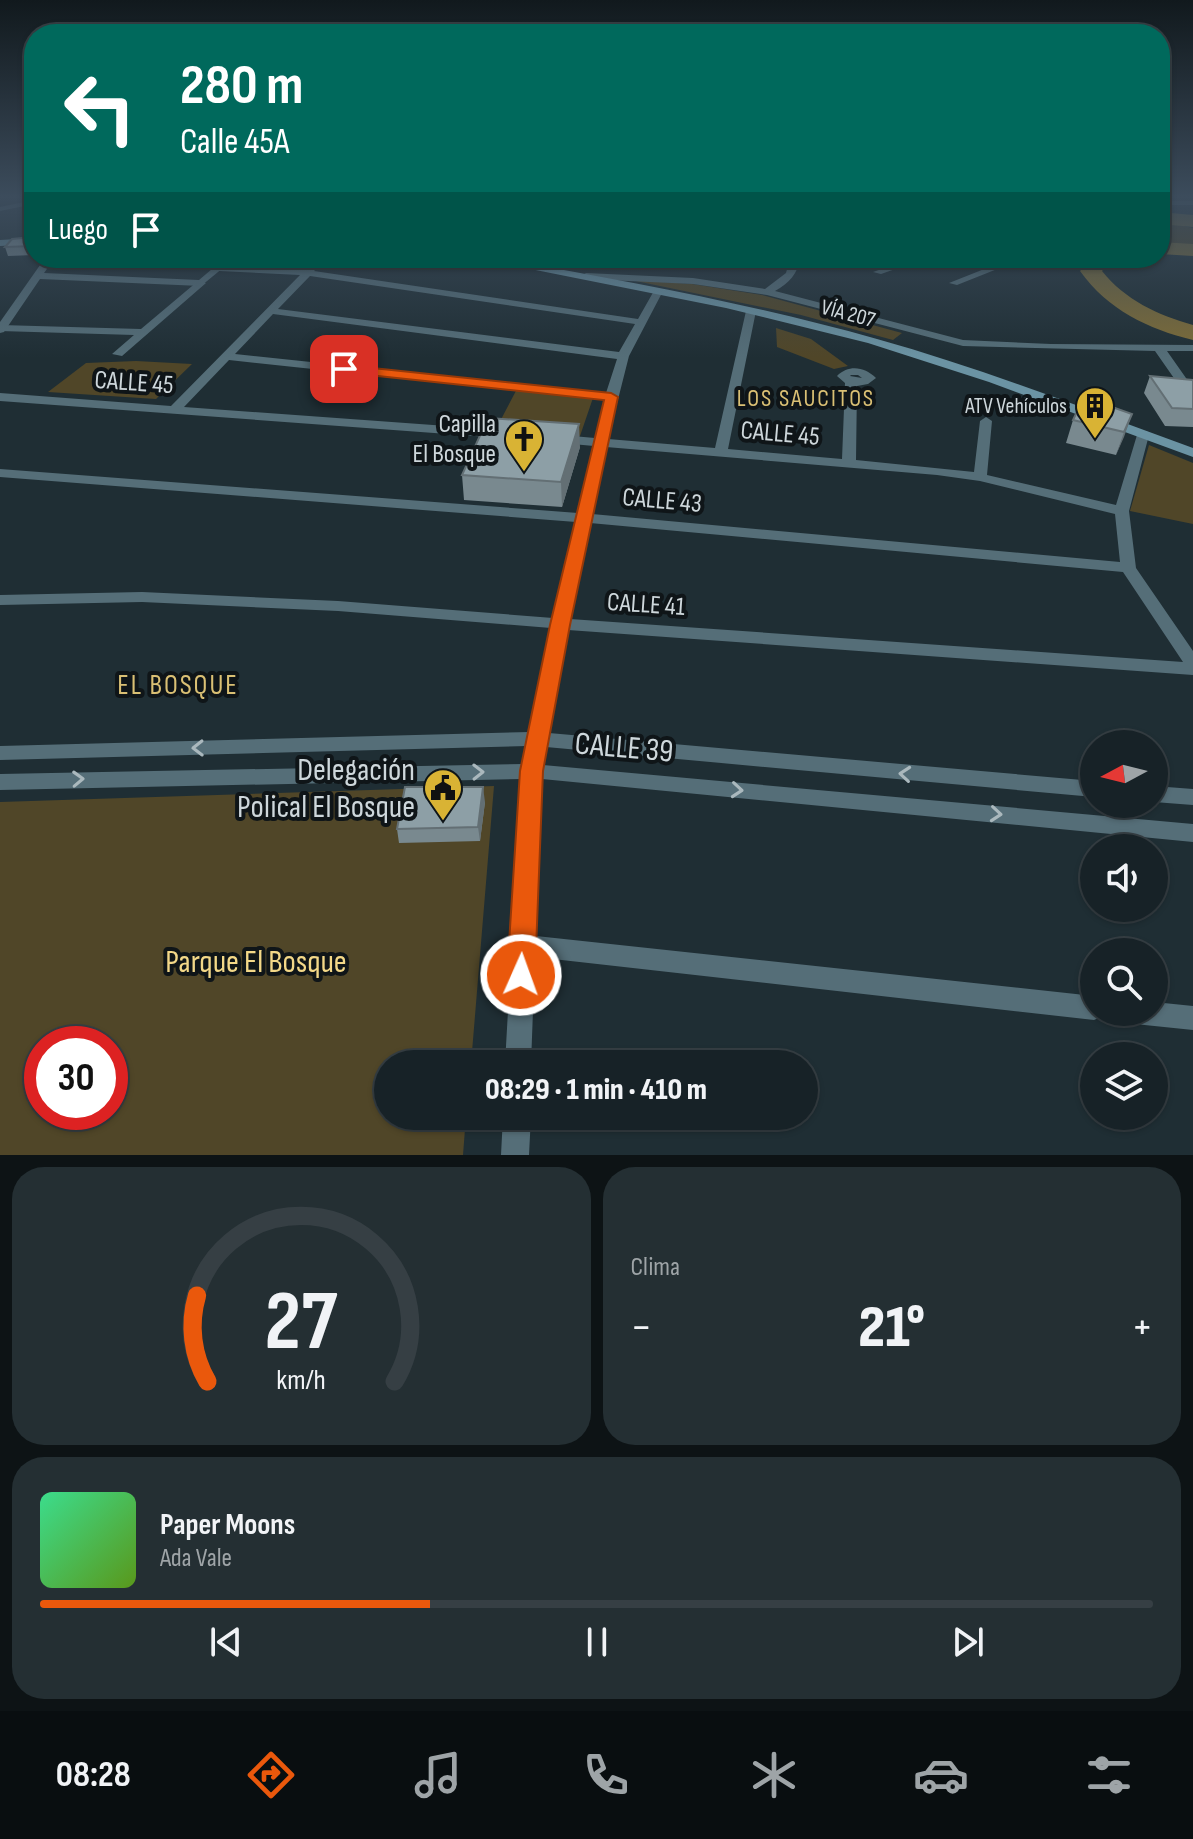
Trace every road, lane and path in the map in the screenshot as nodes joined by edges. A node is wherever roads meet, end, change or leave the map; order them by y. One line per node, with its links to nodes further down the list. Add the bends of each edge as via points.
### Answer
1 (43, 268): 10 (street)
2 (219, 268): 9 (street); 12 (street)
3 (312, 268): 9 (street)
4 (548, 268): 11 (main road, VÍA 207)
5 (794, 268): 15 (street)
6 (891, 268): 8 (street)
7 (994, 268): 13 (street)
8 (878, 272)
9 (307, 273): 16 (street); 18 (street)
10 (37, 276): 12 (street); 19 (street)
11 (586, 276): 14 (main road, VÍA 207); 15 (street, via 678,280)
12 (201, 283): 20 (street)
13 (954, 283)
14 (658, 291): 17 (main road, VÍA 207); 18 (street)
15 (767, 292): 21 (street, via 963,343)
16 (272, 311): 24 (street); 25 (street)
17 (751, 311): 33 (main road, VÍA 207, via 952,366); 36 (street)
18 (640, 322): 25 (street)
19 (1, 329): 20 (street)
20 (145, 332): 23 (street)
21 (1158, 347): 22 (street); 27 (street)
22 (1193, 348)
23 (118, 354)
24 (226, 356): 29 (street); 30 (street)
25 (623, 356): 29 (street)
26 (851, 381): 38 (street)
27 (1189, 391)
28 (0, 397): 30 (street, CALLE 45)
29 (611, 397): 35 (street)
30 (174, 410): 32 (street, CALLE 45)
31 (986, 421): 40 (street)
32 (517, 435)
33 (1143, 435): 37 (main road, VÍA 207); 41 (street)
34 (545, 437): 35 (street, CALLE 45)
35 (603, 442): 36 (street, CALLE 45); 42 (street)
36 (721, 453): 38 (street, CALLE 45)
37 (1193, 453)
38 (849, 463): 40 (street, CALLE 45)
39 (0, 473): 42 (street, CALLE 43)
40 (980, 477): 41 (street, CALLE 45)
41 (1122, 511): 43 (street)
42 (586, 518): 43 (street, CALLE 43); 45 (street)
43 (1128, 568): 46 (street)
44 (0, 600): 45 (street, CALLE 41, via 142,597 323,605)
45 (560, 625): 46 (street, CALLE 41); 47 (street)
46 (1193, 666)
47 (538, 739): 48 (street, CALLE 39, one-way to 48); 49 (street); 51 (street, CALLE 39, one-way to 47)
48 (0, 753)
49 (532, 771): 50 (street, CALLE 39, one-way to 49); 54 (street, CALLE 39, one-way to 54); 55 (street)
50 (0, 782)
51 (1080, 788)
52 (1168, 795): 53 (street)
53 (1193, 797)
54 (1193, 833)
55 (522, 945): 56 (street); 59 (street)
56 (1080, 1006)
57 (1168, 1015): 58 (street)
58 (1193, 1018)
59 (518, 1050)
60 (516, 1130): 61 (street)
61 (515, 1155)

